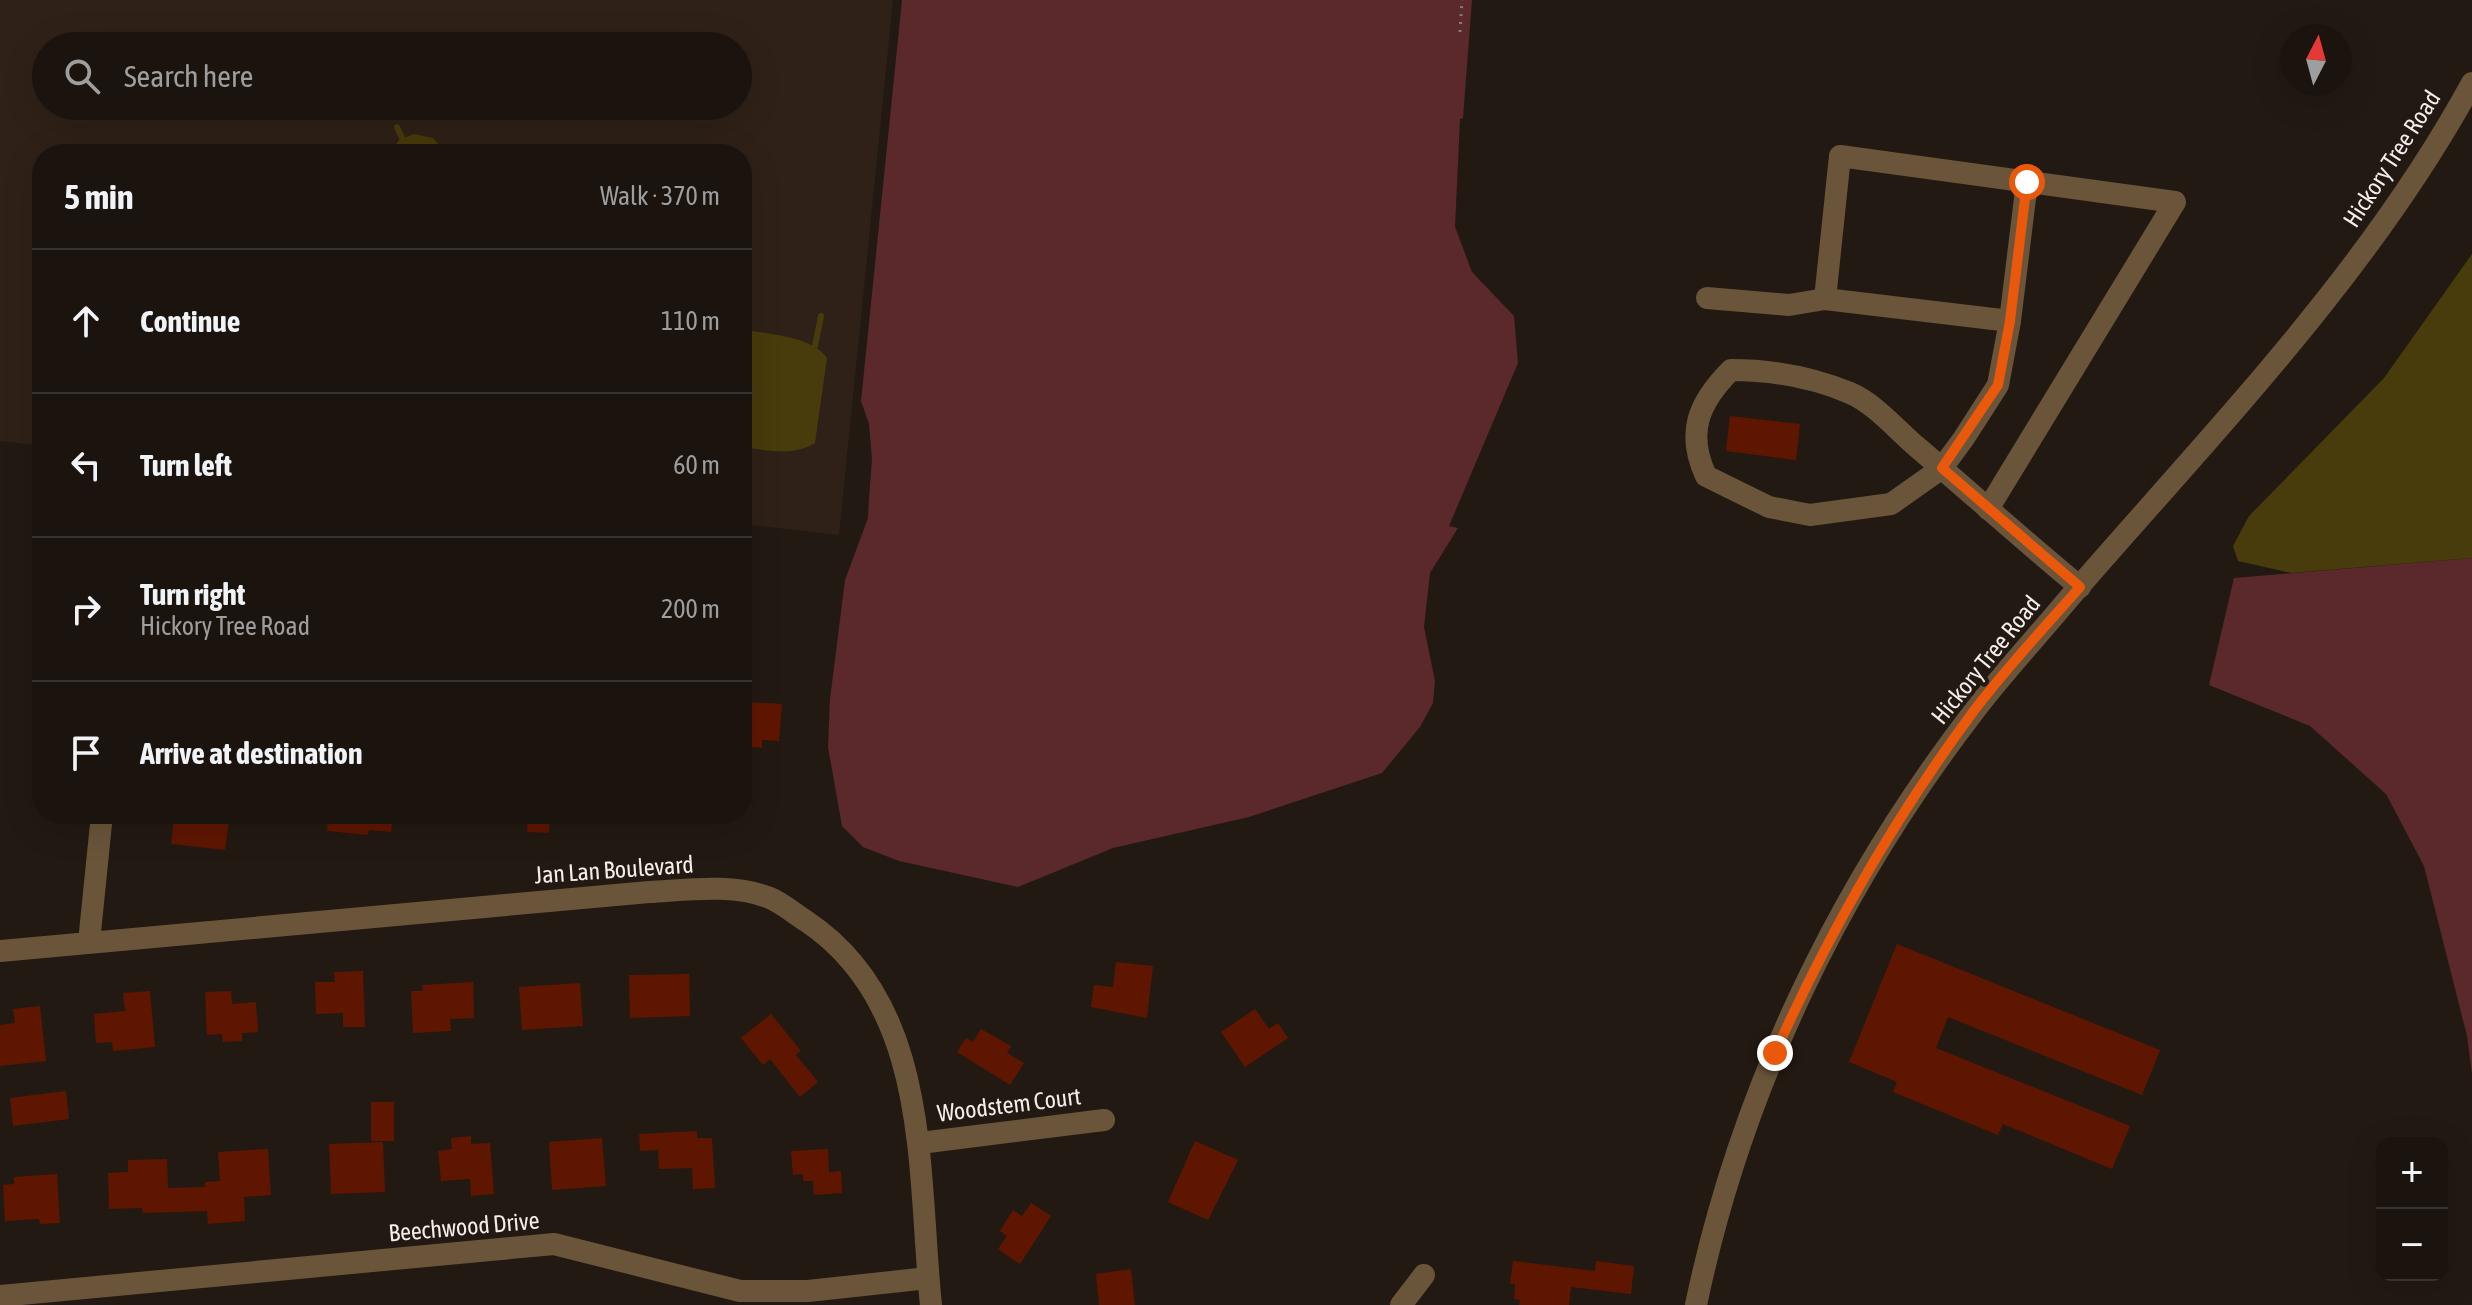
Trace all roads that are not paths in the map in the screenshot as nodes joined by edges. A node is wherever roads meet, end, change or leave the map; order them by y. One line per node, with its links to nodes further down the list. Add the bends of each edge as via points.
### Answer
1 (2472, 83): 8 (street, Hickory Tree Road, via 2415,180 2333,291)
2 (2027, 182): 4 (street, via 1840,156); 5 (street); 7 (street, via 2175,202)
3 (1707, 298): 4 (street, via 1789,305)
4 (1825, 299): 5 (street)
5 (2010, 321): 6 (street, via 1998,385)
6 (1942, 468): 6 (street, via 1853,394 1807,378 1731,370 1712,388 1701,410 1695,451 1706,476 1769,507 1810,515 1891,504); 7 (street)
7 (1988, 509): 8 (street)
8 (2080, 587): 19 (street, Hickory Tree Road, via 1975,709 1852,894 1759,1089 1730,1174)
9 (101, 824): 10 (street)
10 (89, 942): 11 (street, Jan Lan Boulevard); 13 (street, Jan Lan Boulevard, via 649,892 715,889 770,898 829,937 876,993 900,1049)
11 (0, 951)
12 (1104, 1120): 13 (street, Woodstem Court)
13 (920, 1143): 15 (street, Jan Lan Boulevard)
14 (1424, 1275): 18 (street)
15 (928, 1278): 16 (street, Beechwood Drive, via 808,1291 740,1291 554,1244); 17 (street, Jan Lan Boulevard)
16 (0, 1296)
17 (931, 1305)
18 (1401, 1305)
19 (1696, 1305)

